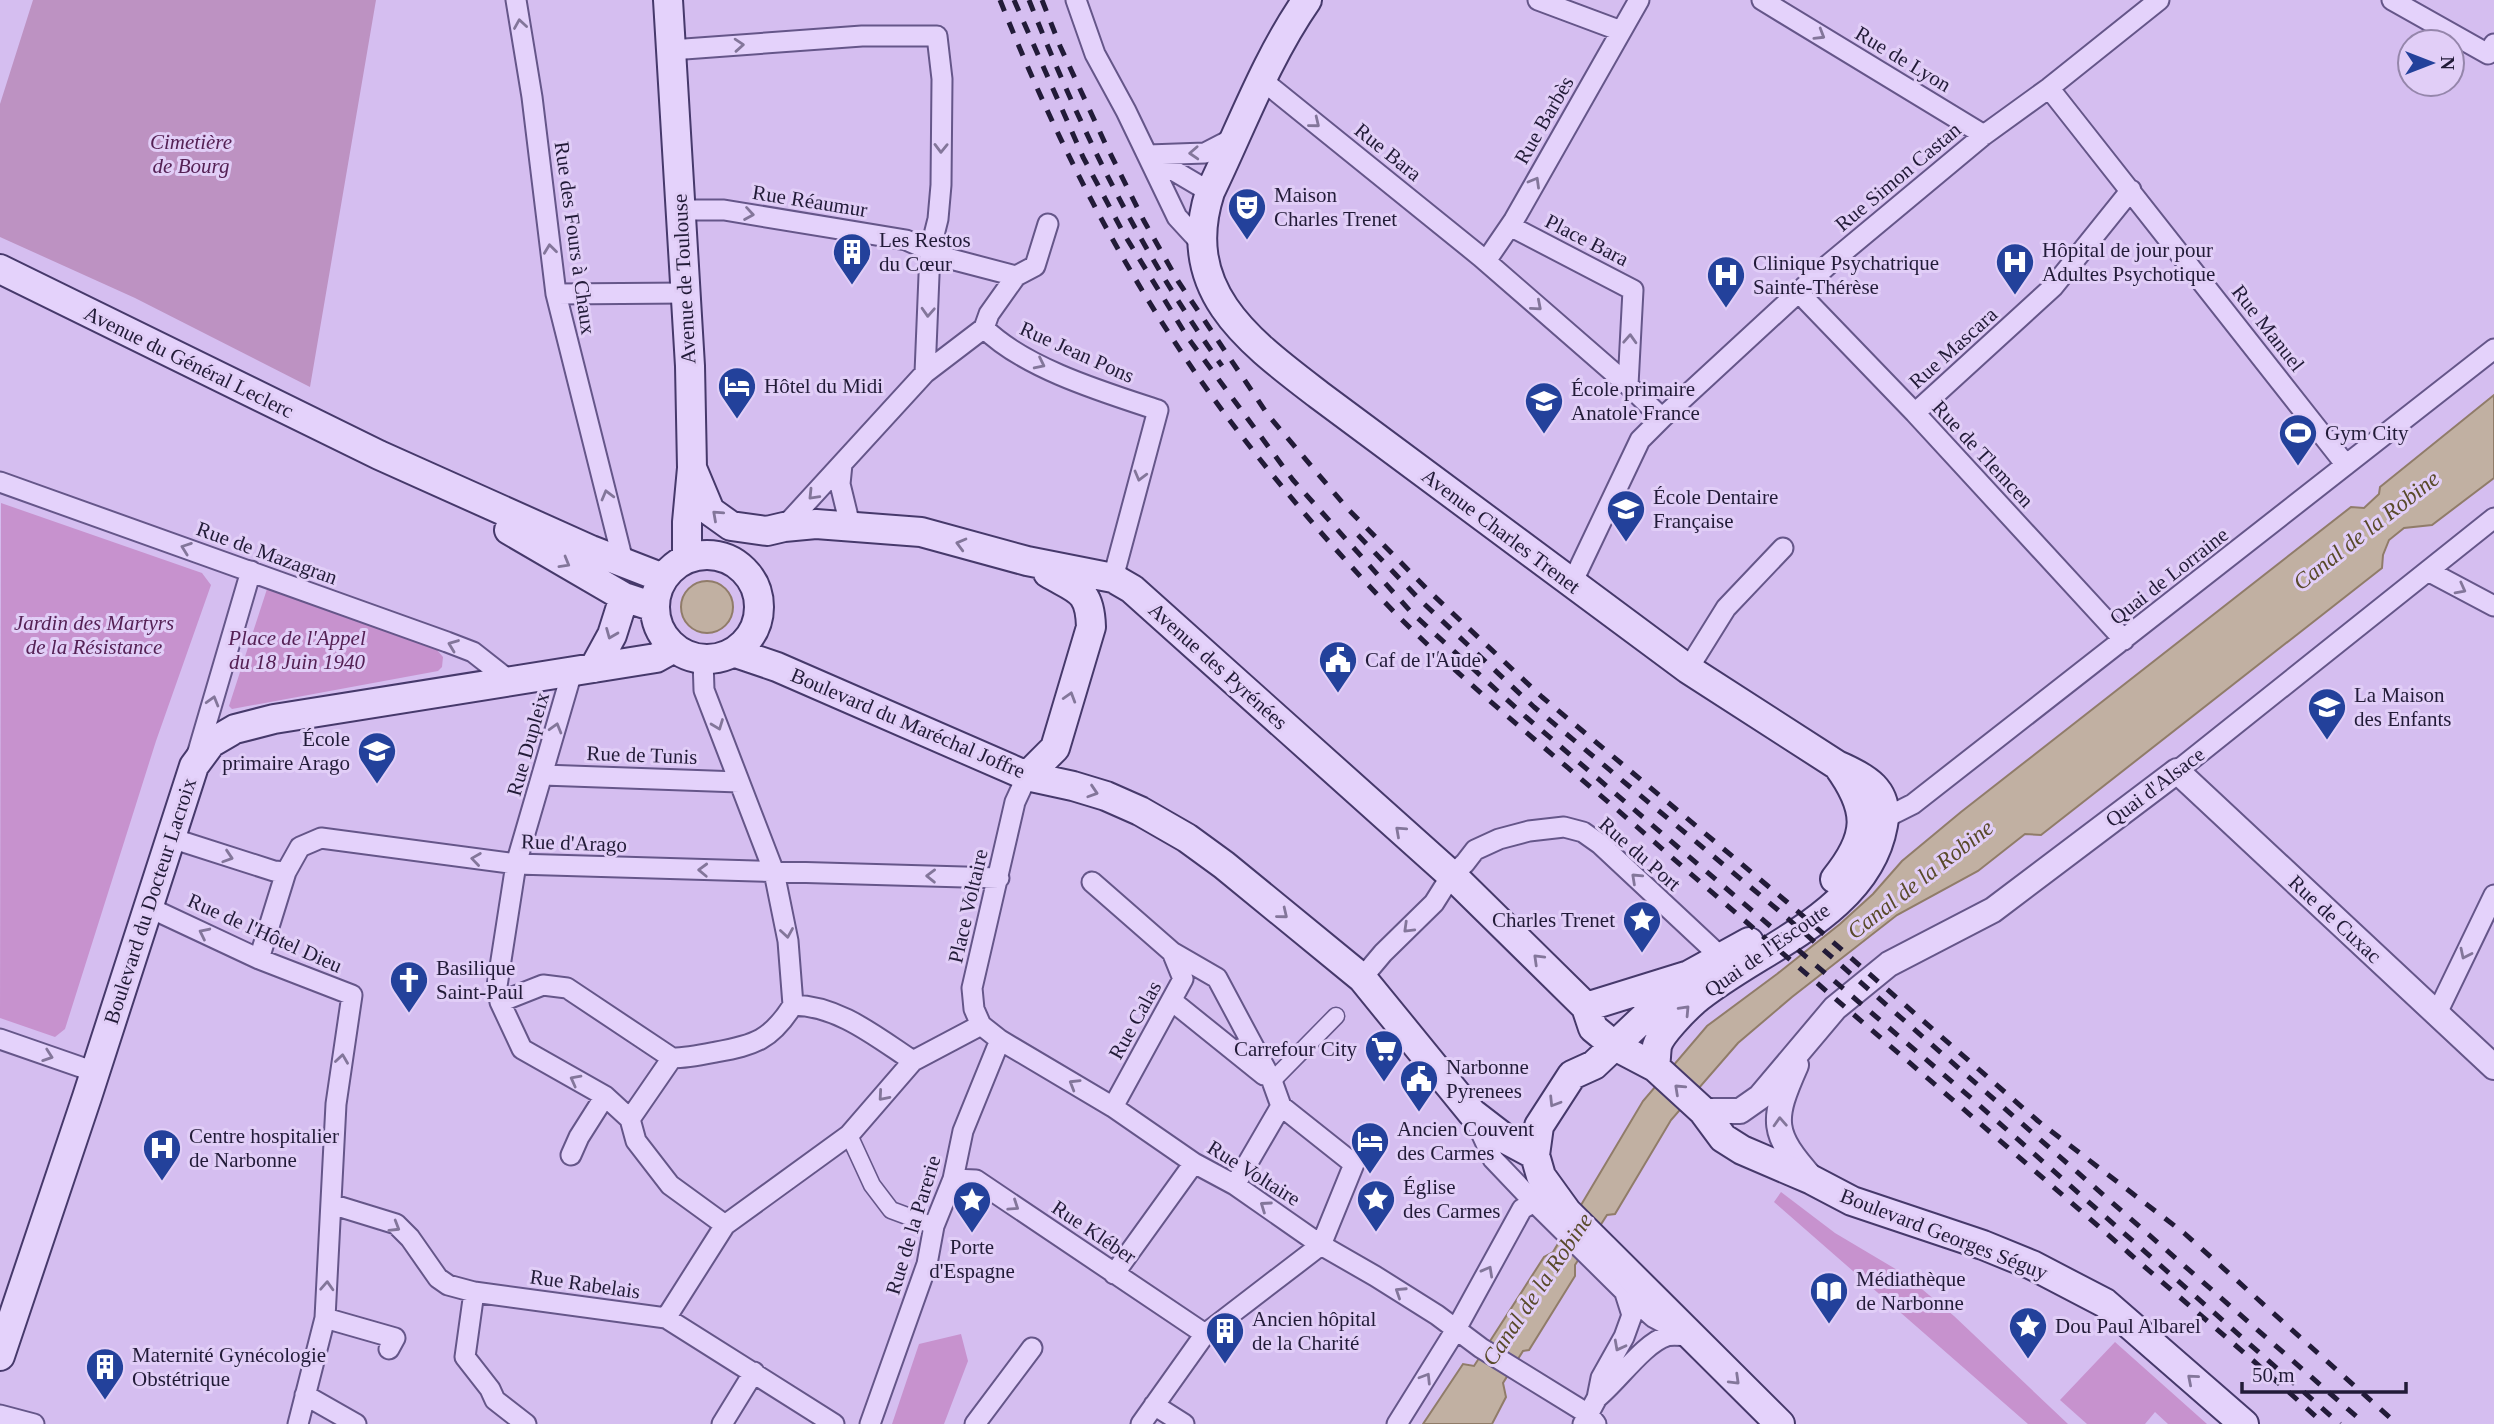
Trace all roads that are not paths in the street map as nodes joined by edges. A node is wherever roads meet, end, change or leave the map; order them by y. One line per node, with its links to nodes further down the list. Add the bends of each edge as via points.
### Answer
1 (516, 0): 30 (street, Rue des Fours à Chaux, one-way to 1)
2 (668, 0): 11 (main road, Avenue de Toulouse)
3 (1076, 0): 17 (street, via 1095,54)
4 (1307, 0): 13 (main road)
5 (1538, 0): 10 (street)
6 (1639, 0): 10 (street, Rue Barbès)
7 (1762, 0): 15 (street, Rue de Lyon, one-way to 15)
8 (2159, 0): 14 (street, Rue Simon Castan)
9 (2392, 0): 12 (street)
10 (1621, 32): 23 (street, Rue Barbès, one-way to 10)
11 (671, 50): 21 (main road, Avenue de Toulouse); 24 (street, one-way to 24, via 862,36 937,36 942,79 941,185)
12 (2492, 52)
13 (1262, 80): 16 (main road); 26 (street, Rue Bara, one-way to 26)
14 (2049, 88): 15 (street, Rue Simon Castan); 18 (street, Rue Manuel)
15 (1984, 135): 37 (street, Rue Simon Castan, via 1829,264)
16 (1236, 137): 17 (street, one-way to 17, via 1205,153); 19 (main road)
17 (1148, 155): 19 (street); 20 (street)
18 (2131, 190): 36 (street, Rue Mascara, via 2053,287); 40 (street, Rue Manuel)
19 (1207, 201): 20 (street); 25 (main road)
20 (1170, 202): 25 (street)
21 (681, 211): 24 (street, Rue Réaumur, one-way to 24, via 724,210 906,240); 29 (main road, Avenue de Toulouse)
22 (1048, 224): 28 (street, via 1035,266)
23 (1510, 226): 26 (street, Rue Barbès); 35 (street, Place Bara, one-way to 23, via 1633,290)
24 (930, 251): 28 (street, Rue Réaumur); 34 (street, one-way to 34)
25 (1202, 251): 55 (main road, Avenue Charles Trenet, via 1221,303 1259,348)
26 (1486, 261): 35 (street, one-way to 35)
27 (0, 269): 38 (main road, Avenue du Général Leclerc)
28 (1016, 276): 32 (street)
29 (687, 293): 30 (street); 41 (main road, Avenue de Toulouse)
30 (556, 295): 49 (street, Rue des Fours à Chaux, one-way to 30)
31 (1807, 301): 36 (street, Rue de Tlemcen)
32 (984, 328): 34 (street); 54 (street, Rue Jean Pons, one-way to 54, via 998,341 1054,371 1158,410)
33 (2494, 349): 40 (street, Quai de Lorraine)
34 (925, 373): 39 (street)
35 (1628, 385): 37 (street)
36 (1915, 413): 59 (street, Rue de Tlemcen)
37 (1662, 418): 55 (street, Rue Simon Castan, via 1640,440)
38 (379, 455): 49 (main road, Avenue du Général Leclerc); 56 (main road, Avenue du Général Leclerc, one-way to 56)
39 (842, 464): 44 (street, via 840,484); 45 (street, one-way to 45)
40 (2346, 466): 59 (street, Quai de Lorraine)
41 (692, 468): 45 (main road, Avenue des Pyrénées, one-way to 41, via 731,526 722,521 710,510); 48 (main road, Avenue de Toulouse)
42 (0, 482): 51 (street, Rue de Mazagran, one-way to 42)
43 (2494, 518): 52 (street, Quai d'Alsace)
44 (850, 525): 45 (main road, Avenue des Pyrénées); 50 (main road, Avenue des Pyrénées, one-way to 44, via 921,532)
45 (775, 529): 47 (main road)
46 (1783, 548): 64 (street, via 1726,608)
47 (718, 556): 48 (main road); 61 (main road, via 744,571 758,598 754,629)
48 (687, 558): 53 (main road)
49 (623, 561): 53 (main road, Avenue du Général Leclerc)
50 (1027, 561): 54 (main road, Avenue des Pyrénées); 69 (main road, one-way to 50, via 1055,748 1091,626 1084,594)
51 (251, 571): 65 (street, Rue de Mazagran, one-way to 51, via 472,652); 66 (street, one-way to 51)
52 (2428, 571): 57 (street, one-way to 57); 67 (street, Quai d'Alsace)
53 (663, 578): 58 (main road)
54 (1113, 578): 76 (main road, Avenue des Pyrénées, one-way to 54, via 1142,598)
55 (1572, 583): 64 (main road, Avenue Charles Trenet)
56 (624, 597): 58 (main road, Avenue du Général Leclerc); 63 (main road, one-way to 63, via 612,635)
57 (2494, 606)
58 (654, 607): 60 (main road, via 657,623)
59 (2124, 640): 71 (street, Quai de Lorraine, via 1913,804)
60 (674, 648): 62 (main road); 63 (main road, Boulevard du Docteur Lacroix, via 656,658)
61 (733, 652): 62 (main road); 69 (main road, Boulevard du Maréchal Joffre)
62 (703, 659): 70 (street, one-way to 70, via 704,690)
63 (583, 670): 65 (main road, Boulevard du Docteur Lacroix); 68 (street, Rue Dupleix, one-way to 63)
64 (1688, 670): 71 (main road, Avenue Charles Trenet, via 1837,765)
65 (510, 681): 66 (main road, Boulevard du Docteur Lacroix, via 235,729 211,743)
66 (194, 766): 72 (main road, Boulevard du Docteur Lacroix)
67 (2177, 771): 91 (street, Rue de Cuxac); 95 (street, Quai d'Alsace, via 1993,910 1889,964 1835,1009)
68 (543, 775): 70 (street, Rue de Tunis); 73 (street, Rue Dupleix)
69 (1027, 776): 77 (street, Place Voltaire, via 1015,802); 85 (main road, Boulevard du Maréchal Joffre, one-way to 85, via 1106,796 1187,838)
70 (739, 782): 75 (street)
71 (1874, 820): 82 (main road, Quai de l'Escoute, via 1830,886); 100 (main road, Quai de l'Escoute, one-way to 71, via 1657,1044 1693,1002 1820,918 1865,871 1875,853)
72 (171, 838): 74 (street, one-way to 74); 80 (main road, Boulevard du Docteur Lacroix)
73 (516, 864): 74 (street, Rue d'Arago, one-way to 74, via 321,838 300,847); 75 (street, Rue d'Arago, one-way to 73); 87 (street, Rue Dupleix, via 497,986)
74 (286, 872): 83 (street, Rue d'Arago)
75 (774, 872): 77 (street, Rue d'Arago, one-way to 75); 88 (street, one-way to 88, via 788,941)
76 (1451, 876): 82 (street, Rue du Port, one-way to 76, via 1583,832 1563,827 1499,839 1475,850); 85 (street, Rue du Port, one-way to 85, via 1434,903); 89 (main road, Avenue des Pyrénées, one-way to 76)
77 (999, 877): 92 (street, Place Voltaire, via 972,988)
78 (1092, 881): 81 (street)
79 (2494, 895): 91 (street, one-way to 91)
80 (148, 907): 83 (street, Rue de l'Hôtel Dieu, one-way to 80); 101 (main road, Boulevard du Docteur Lacroix)
81 (1172, 952): 86 (street, Rue Calas, via 1183,979); 102 (street, via 1217,978)
82 (1722, 958): 84 (main road, Quai de l'Escoute)
83 (259, 959): 117 (street, Rue de l'Hôtel Dieu, one-way to 83, via 336,1104 352,995)
84 (1689, 975): 89 (main road, Quai de l'Escoute); 96 (main road, Quai de l'Escoute)
85 (1362, 978): 107 (main road, Boulevard du Maréchal Joffre)
86 (1172, 1001): 102 (street); 105 (street, Rue Calas)
87 (500, 1002): 97 (street, via 543,985 567,988); 103 (street, Rue Dupleix, one-way to 87, via 522,1049)
88 (793, 1005): 97 (street, via 775,1028 752,1045); 98 (street, via 811,1005 842,1015)
89 (1587, 1007): 96 (main road, Avenue des Pyrénées)
90 (1336, 1017): 102 (street)
91 (2441, 1017): 99 (street, Rue de Cuxac)
92 (981, 1025): 94 (street); 98 (street)
93 (0, 1039): 101 (street, one-way to 101)
94 (1000, 1040): 105 (street, Rue Voltaire, one-way to 94); 113 (street, Rue de la Parerie, via 963,1131)
95 (1807, 1040): 106 (street, Quai d'Alsace, via 1760,1097 1740,1111); 114 (street, Quai d'Alsace, one-way to 95, via 1788,1152 1777,1126 1782,1098)
96 (1604, 1055): 100 (main road, Avenue des Pyrénées); 111 (main road, Quai de l'Escoute, one-way to 111, via 1572,1075 1554,1100 1539,1126)
97 (672, 1058): 108 (street)
98 (913, 1060): 109 (street, one-way to 109)
99 (2494, 1067)
100 (1655, 1068): 106 (main road, Avenue des Pyrénées, one-way to 100)
101 (95, 1072): 133 (main road, Boulevard du Docteur Lacroix)
102 (1272, 1081): 104 (street)
103 (605, 1096): 108 (street, Rue Dupleix); 110 (street)
104 (1281, 1106): 115 (street); 121 (street, via 1354,1164)
105 (1113, 1107): 112 (street, Rue Voltaire)
106 (1703, 1111): 114 (main road, Boulevard Georges Séguy, via 1723,1138)
107 (1472, 1113): 111 (main road, Boulevard du Maréchal Joffre); 116 (street, via 1493,1159)
108 (630, 1119): 119 (street, Rue Dupleix, via 636,1141 670,1185)
109 (849, 1135): 119 (street); 120 (street, via 872,1185 891,1210)
110 (571, 1155)
111 (1535, 1155): 116 (street, Quai de l'Escoute); 118 (main road)
112 (1194, 1163): 115 (street, Rue Voltaire); 123 (street)
113 (953, 1179): 120 (street, Rue de la Parerie); 123 (street, Rue Kléber, one-way to 123, via 976,1180)
114 (1812, 1180): 151 (main road, Boulevard Georges Séguy, one-way to 114, via 2105,1303 2032,1265 1852,1201)
115 (1235, 1185): 121 (street, Rue Voltaire, one-way to 115)
116 (1534, 1202): 118 (street); 128 (street, one-way to 116, via 1522,1209)
117 (331, 1204): 124 (street, Rue Rabelais, one-way to 124, via 396,1224 438,1278); 126 (street, Rue de l'Hôtel Dieu, one-way to 117)
118 (1562, 1218): 122 (main road)
119 (725, 1224): 127 (street)
120 (934, 1226): 145 (street, Rue de la Parerie, via 927,1264)
121 (1321, 1245): 128 (street, Rue Voltaire, one-way to 121, via 1437,1315); 129 (street)
122 (1598, 1254): 125 (street); 130 (main road)
123 (1114, 1274): 129 (street, Rue Kléber)
124 (474, 1292): 127 (street, Rue Rabelais); 142 (street, via 465,1357 495,1400)
125 (1625, 1292): 130 (street, via 1653,1317); 138 (street, one-way to 138, via 1632,1315 1601,1378)
126 (325, 1318): 132 (street, via 395,1338); 135 (street, Rue de l'Hôtel Dieu)
127 (667, 1318): 134 (street, Rue Rabelais)
128 (1455, 1331): 138 (street, Rue Voltaire); 149 (street, one-way to 128)
129 (1205, 1334): 136 (street)
130 (1690, 1336): 138 (street, via 1669,1335 1651,1344); 150 (main road, one-way to 150)
131 (1032, 1348): 146 (street)
132 (389, 1349)
133 (0, 1356)
134 (754, 1372): 143 (street); 144 (street, Rue Rabelais)
135 (305, 1395): 140 (street, Rue de l'Hôtel Dieu); 141 (street)
136 (1154, 1405): 147 (street); 148 (street)
137 (0, 1415): 139 (street)
138 (1591, 1415)
139 (34, 1424)
140 (298, 1424)
141 (356, 1424)
142 (526, 1424)
143 (722, 1424)
144 (834, 1424)
145 (870, 1424)
146 (975, 1424)
147 (1141, 1424)
148 (1184, 1424)
149 (1397, 1424)
150 (1780, 1424)
151 (2244, 1424)

